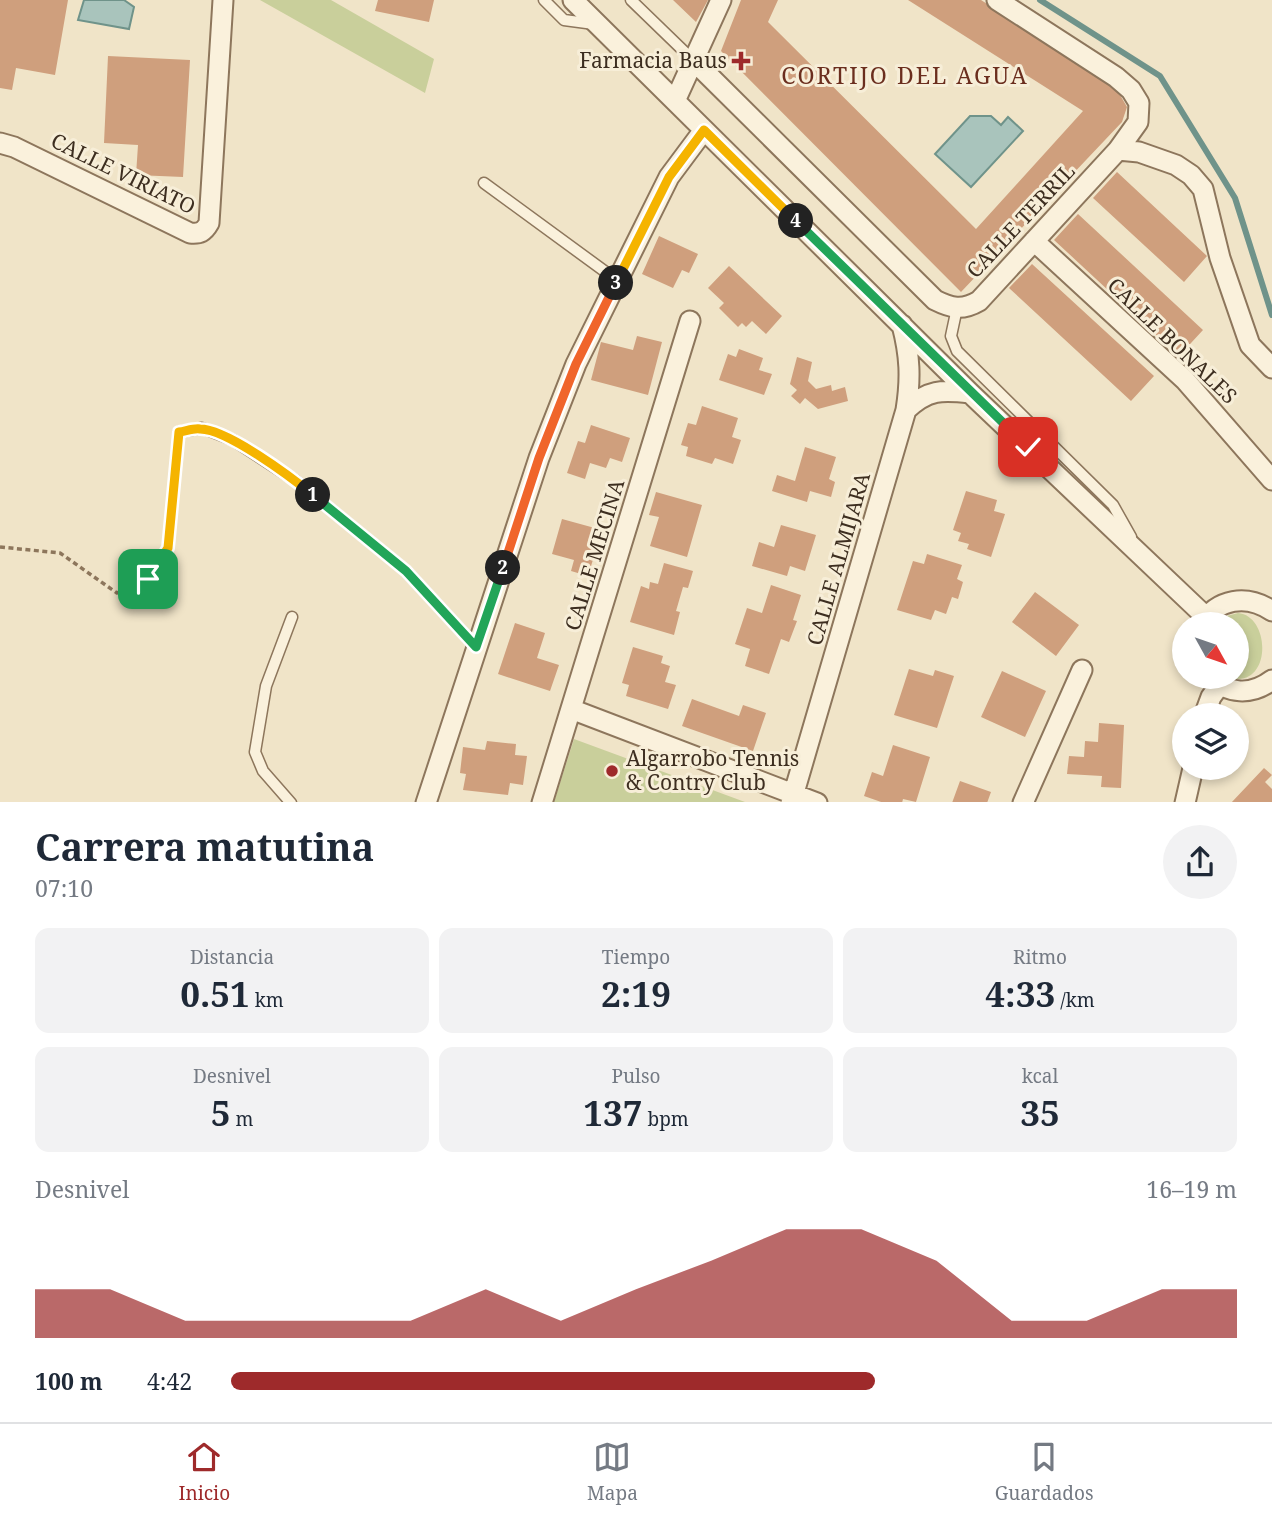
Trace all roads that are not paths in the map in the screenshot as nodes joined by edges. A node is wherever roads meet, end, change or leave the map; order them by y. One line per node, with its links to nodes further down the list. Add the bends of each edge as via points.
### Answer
1 (223, 0): 11 (street, CALLE VIRIATO, via 209,223 199,234)
2 (544, 0): 7 (lane, via 564,20)
3 (573, 0): 7 (street)
4 (631, 0): 8 (lane)
5 (721, 0): 8 (street)
6 (997, 0): 12 (street, CALLE TERRIL, via 1130,90 1139,103 1138,122)
7 (598, 25): 9 (street)
8 (694, 61): 9 (street); 16 (street, via 935,300)
9 (675, 101): 10 (street)
10 (704, 130): 15 (street, via 669,177); 18 (street)
11 (0, 143)
12 (1118, 150): 14 (street, CALLE TERRIL); 19 (street, via 1176,165 1203,189 1220,258 1250,345)
13 (484, 183): 15 (lane)
14 (1034, 241): 16 (street, CALLE TERRIL, via 979,301); 23 (street, CALLE BONALES, via 1185,380)
15 (618, 281): 29 (street, via 576,364 539,458)
16 (957, 308): 24 (lane, via 951,336 957,351 1113,505)
17 (690, 321): 33 (street, CALLE MECINA)
18 (902, 325): 20 (street); 21 (street, CALLE ALMIJARA, via 911,381)
19 (1272, 368)
20 (971, 393): 21 (street, via 942,390 919,397); 24 (street)
21 (906, 410): 35 (street, CALLE ALMIJARA)
22 (179, 432): 29 (lane, via 202,428 233,440 296,481 406,571)
23 (1272, 480)
24 (1142, 556): 26 (street)
25 (1272, 611): 27 (street, via 1239,600 1227,602)
26 (1195, 612)
27 (1215, 612)
28 (292, 617): 36 (lane, via 266,686 255,752 263,771)
29 (476, 647): 37 (street)
30 (1082, 670): 40 (street)
31 (1272, 680): 32 (street, via 1249,691)
32 (1231, 690)
33 (571, 709): 35 (street); 38 (street, CALLE MECINA)
34 (1190, 780): 41 (street)
35 (793, 798): 39 (street)
36 (290, 802)
37 (426, 802)
38 (542, 802)
39 (812, 802)
40 (1023, 802)
41 (1185, 802)

